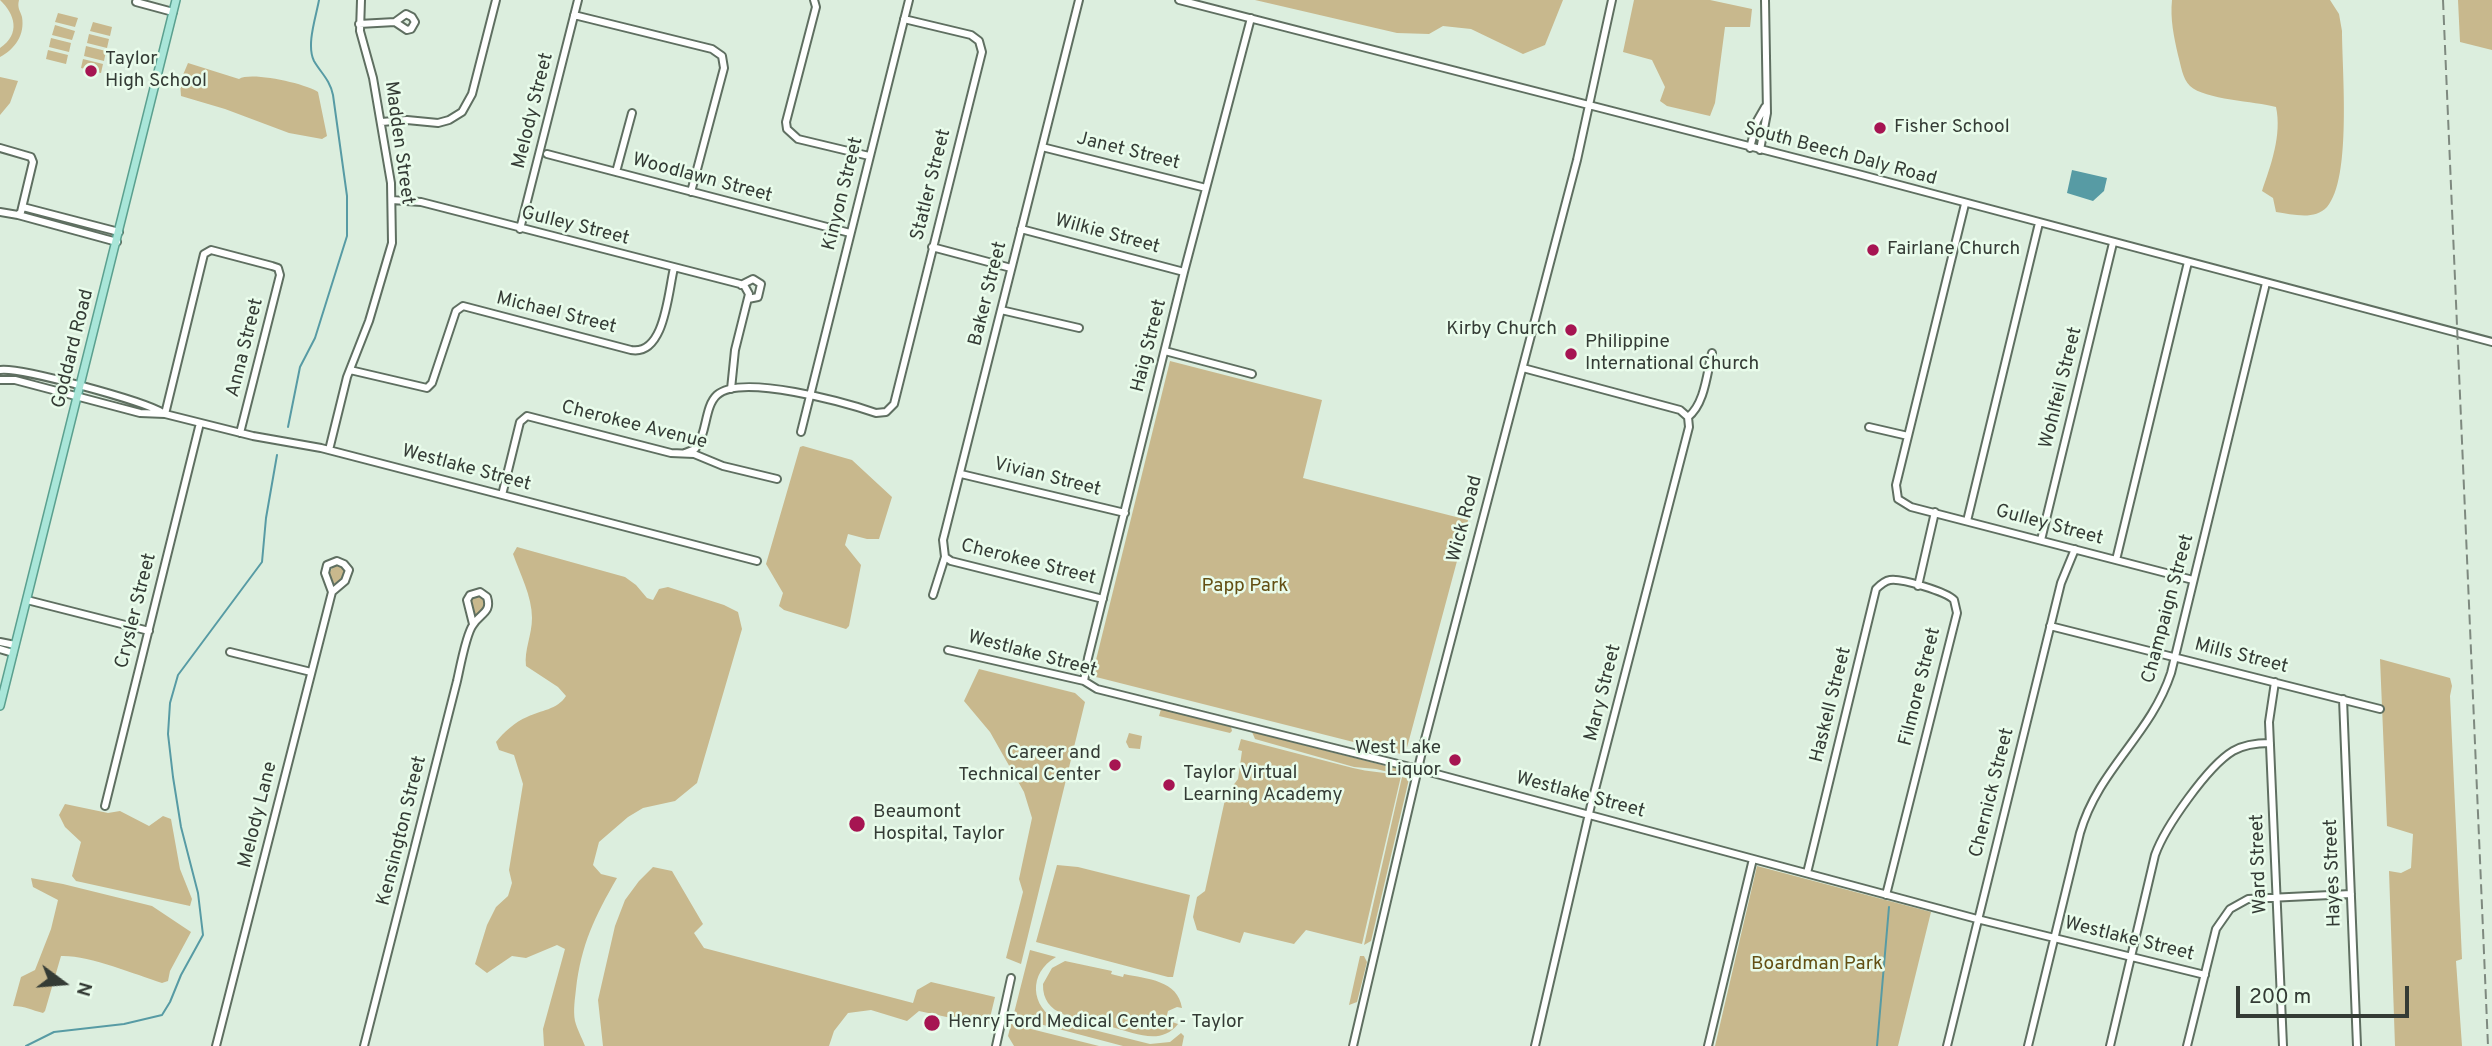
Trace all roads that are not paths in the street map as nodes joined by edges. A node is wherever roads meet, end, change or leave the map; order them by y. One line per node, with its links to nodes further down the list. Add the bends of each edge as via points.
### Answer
1 (176, 0): 12 (main road, Goddard Road)
2 (361, 0): 17 (street, Madden Street)
3 (496, 0): 21 (street, via 472,94 462,112 438,123)
4 (578, 0): 13 (street, Melody Street)
5 (814, 0): 27 (street, via 787,129 798,139)
6 (909, 0): 15 (street, Kinyon Street)
7 (1079, 0): 22 (street, Baker Street)
8 (1179, 0): 14 (street, South Beech Daly Road)
9 (1612, 0): 19 (street, Wick Road)
10 (1765, 0): 18 (street)
11 (136, 2): 12 (street)
12 (173, 12): 38 (main road, Goddard Road)
13 (574, 15): 30 (street, via 712,49 722,56 724,68); 36 (street, Melody Street)
14 (1251, 18): 19 (street, South Beech Daly Road); 29 (street, Haig Street)
15 (904, 19): 27 (street, Kinyon Street); 42 (street, Statler Street, via 971,35 982,49)
16 (395, 22): 17 (street)
17 (359, 24): 21 (street, Madden Street)
18 (1767, 102): 24 (street); 25 (street)
19 (1590, 106): 24 (street, South Beech Daly Road); 55 (street, Wick Road)
20 (632, 113): 28 (street)
21 (381, 122): 31 (street, Madden Street)
22 (1042, 146): 29 (street, Janet Street); 37 (street, Baker Street)
23 (0, 148): 34 (street, via 33,159)
24 (1750, 148): 25 (street, South Beech Daly Road)
25 (1760, 150): 32 (street, South Beech Daly Road)
26 (547, 154): 28 (street, Woodlawn Street)
27 (869, 156): 39 (street, Kinyon Street)
28 (615, 172): 30 (street, Woodlawn Street)
29 (1206, 188): 46 (street, Haig Street)
30 (691, 192): 39 (street, Woodlawn Street)
31 (392, 200): 36 (street, Gulley Street, via 421,202); 57 (street, Madden Street, via 391,250)
32 (1965, 204): 35 (street, South Beech Daly Road); 70 (street)
33 (0, 212): 34 (street)
34 (21, 212): 38 (street); 40 (street)
35 (2039, 223): 41 (street, South Beech Daly Road); 78 (street)
36 (520, 229): 44 (street, Gulley Street)
37 (1021, 229): 45 (street, Baker Street); 46 (street, Wilkie Street)
38 (119, 232): 40 (main road, Goddard Road)
39 (850, 233): 62 (street, Kinyon Street)
40 (117, 242): 60 (main road, Goddard Road)
41 (2113, 243): 43 (street, South Beech Daly Road); 79 (street, Wohlfeil Street)
42 (932, 247): 45 (street); 62 (street, Statler Street, via 895,401 886,411 876,413)
43 (2188, 262): 47 (street, South Beech Daly Road); 82 (street)
44 (674, 268): 48 (street, Gulley Street); 57 (street, Michael Street, via 658,333 645,349 460,307 429,386)
45 (1011, 268): 50 (street, Baker Street)
46 (1184, 272): 53 (street, Haig Street)
47 (2266, 283): 52 (street, South Beech Daly Road); 84 (street, Champaign Street)
48 (744, 287): 49 (street); 49 (street, Gulley Street, via 753,279 761,284 758,297)
49 (748, 299): 61 (street)
50 (1001, 310): 51 (street); 73 (street, Baker Street)
51 (1079, 328)
52 (2492, 342)
53 (1165, 351): 58 (street); 77 (street, Haig Street)
54 (1712, 352): 65 (street, Mary Street, via 1700,398)
55 (1523, 368): 65 (street, via 1680,410); 106 (street, Wick Road)
56 (0, 370): 60 (street, Westlake Street)
57 (350, 370): 71 (street, Madden Street)
58 (1252, 374)
59 (0, 380): 63 (street, Westlake Street)
60 (81, 387): 63 (main road, Goddard Road); 64 (street, Westlake Street, via 150,405)
61 (730, 389): 62 (street, via 771,388); 72 (street, via 714,398 701,441)
62 (810, 395): 68 (street, Kinyon Street)
63 (78, 396): 64 (street, Westlake Street, via 140,413); 89 (main road, Goddard Road)
64 (165, 414): 66 (street, Westlake Street); 69 (street, Anna Street, via 203,255 211,250 260,262 275,266 280,275)
65 (1688, 417): 108 (street, Mary Street)
66 (200, 423): 69 (street, Westlake Street); 92 (street, Crysler Street)
67 (1870, 426): 70 (street)
68 (801, 432)
69 (240, 433): 71 (street, Westlake Street)
70 (1908, 436): 76 (street, Gulley Street, via 1896,485 1898,499 1907,506)
71 (329, 450): 75 (street, Westlake Street)
72 (685, 453): 74 (street, Cherokee Avenue); 75 (street, Cherokee Avenue, via 530,416 520,422)
73 (961, 474): 77 (street, Vivian Street); 81 (street, Baker Street, via 943,540)
74 (777, 479)
75 (502, 495): 83 (street, Westlake Street)
76 (1936, 512): 78 (street, Gulley Street); 85 (street)
77 (1125, 513): 88 (street, Haig Street)
78 (1967, 521): 79 (street, Gulley Street)
79 (2041, 540): 80 (street, Gulley Street)
80 (2075, 549): 82 (street, Gulley Street); 91 (street, Chernick Street)
81 (945, 557): 87 (street, Baker Street); 88 (street, Cherokee Street)
82 (2116, 560): 84 (street, Gulley Street)
83 (757, 561)
84 (2193, 580): 98 (street, Champaign Street)
85 (1917, 586): 110 (street, Haskell Street, via 1891,580 1877,589); 112 (street, Filmore Street, via 1949,594 1957,612)
86 (332, 592): 86 (street, Melody Lane, via 345,581 349,570 337,561 327,565); 99 (street, Melody Lane)
87 (933, 595)
88 (1103, 599): 100 (street, Haig Street)
89 (27, 600): 92 (street); 95 (main road, Goddard Road)
90 (473, 624): 90 (street, Kensington Street, via 489,605 480,592 467,600); 120 (street, Kensington Street)
91 (2050, 626): 98 (street, Mills Street); 114 (street, Chernick Street)
92 (149, 631): 107 (street, Crysler Street)
93 (0, 642): 95 (street)
94 (0, 649): 95 (street)
95 (14, 649): 103 (main road, Goddard Road)
96 (948, 650): 100 (street, Westlake Street)
97 (230, 652): 99 (street)
98 (2175, 657): 101 (street, Mills Street); 115 (street, Champaign Street, via 2155,710 2104,777 2088,807)
99 (311, 672): 119 (street, Melody Lane)
100 (1084, 681): 106 (street, Westlake Street, via 1097,689)
101 (2275, 682): 102 (street, Mills Street); 105 (street, Ward Street, via 2269,710)
102 (2343, 699): 104 (street, Mills Street); 111 (street, Hayes Street)
103 (0, 706)
104 (2380, 709)
105 (2270, 743): 113 (street, Ward Street); 116 (street, via 2247,745 2221,760 2170,823 2155,855)
106 (1418, 769): 108 (street, Westlake Street); 122 (street, Wick Road)
107 (105, 806)
108 (1589, 815): 109 (street, Westlake Street); 123 (street, Mary Street)
109 (1753, 859): 110 (street, Westlake Street); 124 (street)
110 (1807, 873): 112 (street, Westlake Street)
111 (2351, 894): 113 (street); 130 (street, Hayes Street)
112 (1886, 895): 114 (street, Westlake Street)
113 (2277, 897): 117 (street, via 2248,899 2226,913 2216,929); 129 (street, Ward Street)
114 (1978, 919): 115 (street, Westlake Street); 125 (street, Chernick Street)
115 (2054, 938): 116 (street, Westlake Street); 126 (street, Champaign Street)
116 (2131, 957): 117 (street, Westlake Street); 127 (street)
117 (2204, 975): 128 (street)
118 (1011, 978): 121 (street)
119 (216, 1046)
120 (364, 1046)
121 (996, 1046)
122 (1353, 1046)
123 (1535, 1046)
124 (1708, 1046)
125 (1947, 1046)
126 (2028, 1046)
127 (2109, 1046)
128 (2187, 1046)
129 (2283, 1046)
130 (2357, 1046)

